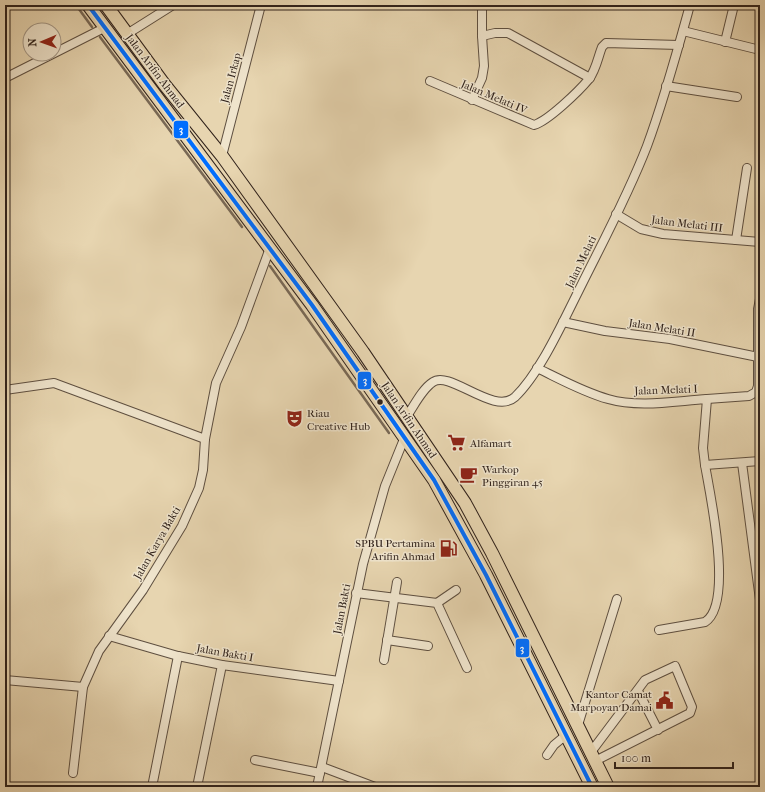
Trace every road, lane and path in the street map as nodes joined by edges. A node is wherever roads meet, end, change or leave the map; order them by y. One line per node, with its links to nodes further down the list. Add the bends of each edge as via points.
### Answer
1 (88, 5): 8 (main road, Jalan Arifin Ahmad)
2 (106, 5): 10 (main road, Jalan Arifin Ahmad)
3 (173, 5): 10 (street)
4 (261, 5): 21 (street, Jalan Irkap)
5 (482, 5): 11 (street)
6 (690, 5): 9 (street, Jalan Melati)
7 (734, 5): 12 (street)
8 (104, 28): 15 (street); 24 (main road, Jalan Arifin Ahmad)
9 (683, 31): 12 (street); 13 (street, Jalan Melati)
10 (127, 34): 21 (main road, Jalan Arifin Ahmad)
11 (482, 36): 16 (street, via 508,33); 20 (street, via 484,66 482,78)
12 (725, 42): 14 (street)
13 (678, 45): 16 (street, Jalan Melati IV, via 608,42 602,47); 18 (street, Jalan Melati)
14 (760, 50)
15 (5, 78)
16 (590, 78): 20 (street, Jalan Melati IV, via 554,112 535,124)
17 (430, 81): 20 (street, Jalan Melati IV)
18 (666, 86): 19 (street); 25 (street, Jalan Melati, via 646,148)
19 (737, 97)
20 (472, 100)
21 (222, 156): 23 (main road, Jalan Arifin Ahmad)
22 (747, 168): 26 (street)
23 (238, 180): 24 (main road); 36 (main road, Jalan Arifin Ahmad, via 364,352)
24 (227, 188): 28 (main road, Jalan Arifin Ahmad)
25 (616, 214): 26 (street, Jalan Melati III, via 634,226 649,231); 30 (street, Jalan Melati)
26 (736, 240): 27 (street, Jalan Melati III)
27 (760, 242)
28 (270, 248): 37 (street, Jalan Karya Bakti, via 241,327 216,383); 38 (main road, Jalan Arifin Ahmad)
29 (760, 299): 31 (street)
30 (563, 322): 31 (street, Jalan Melati II); 32 (street, Jalan Melati)
31 (758, 356): 33 (street)
32 (537, 368): 35 (street, Jalan Melati I, via 583,390 621,402 653,403); 36 (street, Jalan Melati, via 514,397 502,402 445,381 435,382)
33 (759, 386): 35 (street, via 752,395)
34 (5, 390): 37 (street, via 44,383 58,384)
35 (707, 399): 41 (street, Jalan Melati I, via 703,448)
36 (407, 416): 53 (main road, Jalan Arifin Ahmad, via 465,503)
37 (205, 439): 50 (street, Jalan Karya Bakti, via 199,488 182,526 143,590)
38 (404, 439): 44 (street, Jalan Bakti, via 385,486); 54 (main road, Jalan Arifin Ahmad, via 434,480)
39 (760, 461): 40 (street)
40 (742, 462): 41 (street); 47 (street)
41 (705, 465): 49 (street, Jalan Melati I, via 720,565 716,601 710,618 705,622)
42 (397, 582): 45 (street)
43 (456, 590): 48 (street)
44 (356, 592): 45 (street); 60 (street, Jalan Bakti)
45 (394, 599): 48 (street); 51 (street)
46 (617, 599): 63 (street)
47 (760, 600)
48 (436, 603): 58 (street)
49 (659, 630)
50 (109, 636): 55 (street, Jalan Bakti I); 61 (street, Jalan Karya Bakti, via 95,658)
51 (387, 640): 52 (street); 56 (street)
52 (428, 646)
53 (538, 646): 54 (main road); 63 (main road, Jalan Arifin Ahmad)
54 (526, 653): 65 (main road, Jalan Arifin Ahmad)
55 (178, 656): 57 (street, Jalan Bakti I); 71 (street)
56 (384, 660)
57 (222, 665): 60 (street, Jalan Bakti I); 72 (street)
58 (467, 668)
59 (5, 680): 61 (street)
60 (339, 681): 69 (street, Jalan Bakti)
61 (83, 687): 70 (street, Jalan Karya Bakti)
62 (638, 691): 64 (street); 64 (street, via 645,680 675,666 692,706 690,713); 67 (street)
63 (578, 725): 67 (main road, Jalan Arifin Ahmad)
64 (658, 730): 67 (street)
65 (566, 735): 66 (street); 75 (main road, Jalan Arifin Ahmad)
66 (547, 755)
67 (593, 757): 76 (main road, Jalan Arifin Ahmad)
68 (255, 760): 69 (street)
69 (321, 770): 73 (street, Jalan Bakti); 74 (street)
70 (73, 773)
71 (152, 787)
72 (197, 787)
73 (317, 787)
74 (374, 787)
75 (592, 787)
76 (608, 787)

